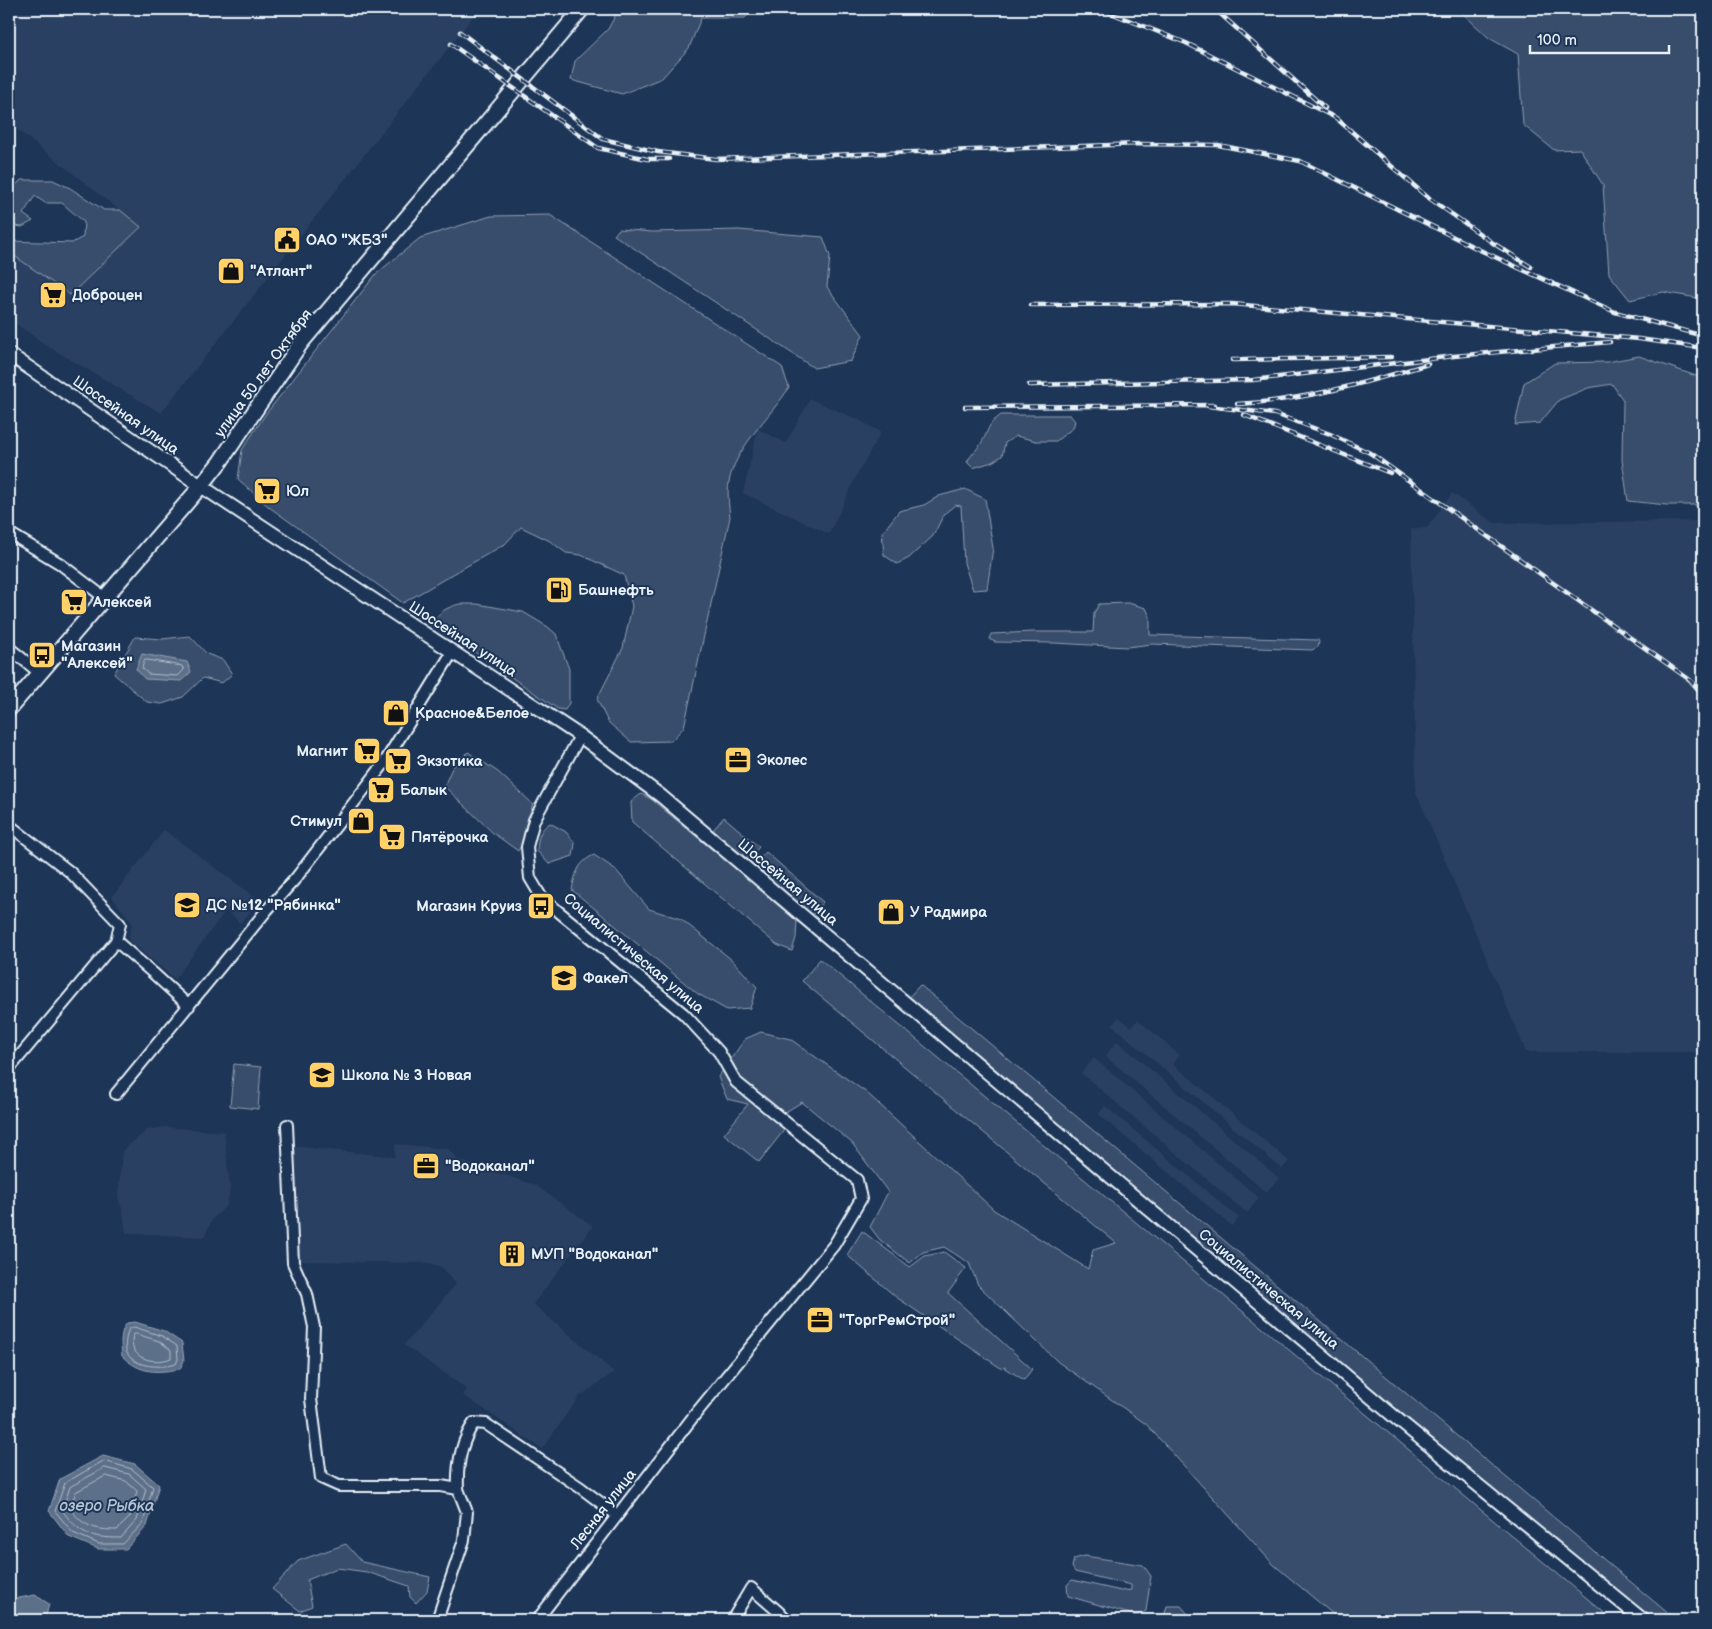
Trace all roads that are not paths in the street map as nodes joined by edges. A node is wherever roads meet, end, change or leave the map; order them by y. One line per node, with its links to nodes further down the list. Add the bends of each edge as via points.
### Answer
1 (582, 9): 3 (main road, улица 50 лет Октября, via 301,343)
2 (9, 354): 3 (street, Шоссейная улица)
3 (201, 486): 5 (main road, улица 50 лет Октября); 7 (street, Шоссейная улица)
4 (9, 533): 5 (street, via 59,563)
5 (105, 598): 8 (main road, улица 50 лет Октября)
6 (9, 648): 8 (street)
7 (453, 651): 10 (street, Шоссейная улица); 14 (street, via 383,765 296,878)
8 (40, 673): 9 (main road, улица 50 лет Октября)
9 (9, 709)
10 (580, 736): 13 (street, Шоссейная улица, via 662,796); 18 (street, Социалистическая улица, via 534,820 527,847 530,878 542,898 684,1014 719,1052 736,1082 857,1180 861,1199 834,1245)
11 (9, 825): 12 (street, via 70,872 120,924)
12 (116, 941): 14 (street); 15 (street)
13 (877, 980): 25 (street, Социалистическая улица, via 1382,1406)
14 (189, 1006): 16 (street)
15 (9, 1069)
16 (116, 1094)
17 (287, 1124): 19 (street, via 293,1263 307,1294 314,1327 311,1399 321,1478 339,1486 441,1486)
18 (693, 1417): 20 (street, Лесная улица)
19 (458, 1489): 20 (street, via 457,1471 467,1434 474,1423 486,1424); 21 (street, via 467,1512 464,1540)
20 (617, 1515): 22 (street, Лесная улица)
21 (436, 1620)
22 (537, 1620)
23 (732, 1620): 24 (street, via 751,1588)
24 (788, 1620)
25 (1643, 1620)

